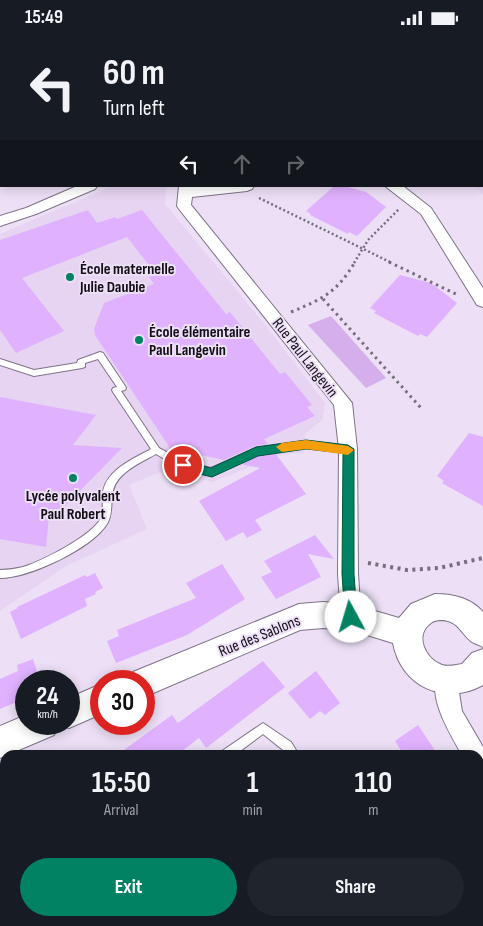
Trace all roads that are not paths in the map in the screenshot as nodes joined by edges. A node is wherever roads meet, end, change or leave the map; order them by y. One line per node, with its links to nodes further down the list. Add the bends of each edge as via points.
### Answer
1 (88, 187): 5 (street)
2 (243, 187): 4 (street)
3 (394, 187): 6 (street, via 426,211)
4 (185, 190): 8 (street, Rue Paul Langevin, via 184,206 343,403)
5 (0, 221)
6 (483, 301)
7 (0, 362): 9 (lane, via 34,373 82,365 81,362 100,355 122,388 116,391)
8 (348, 449): 9 (lane, via 306,444 256,451 212,472 183,465); 11 (street, Rue Paul Langevin)
9 (156, 450): 10 (lane, via 131,464 109,486 104,521 92,535 54,558 16,573)
10 (0, 574)
11 (351, 617): 13 (street, Rue des Sablons); 15 (street, Rue des Sablons, via 299,617)
12 (483, 633): 13 (street, via 466,614 441,606 418,614 410,623)
13 (407, 634): 16 (street, via 408,649 416,664 430,675)
14 (483, 663): 16 (street, via 473,675)
15 (155, 677)
16 (446, 681): 21 (street, via 451,714)
17 (15, 735): 18 (street)
18 (0, 741)
19 (233, 750): 20 (lane, via 263,728)
20 (290, 750)
21 (472, 750)

